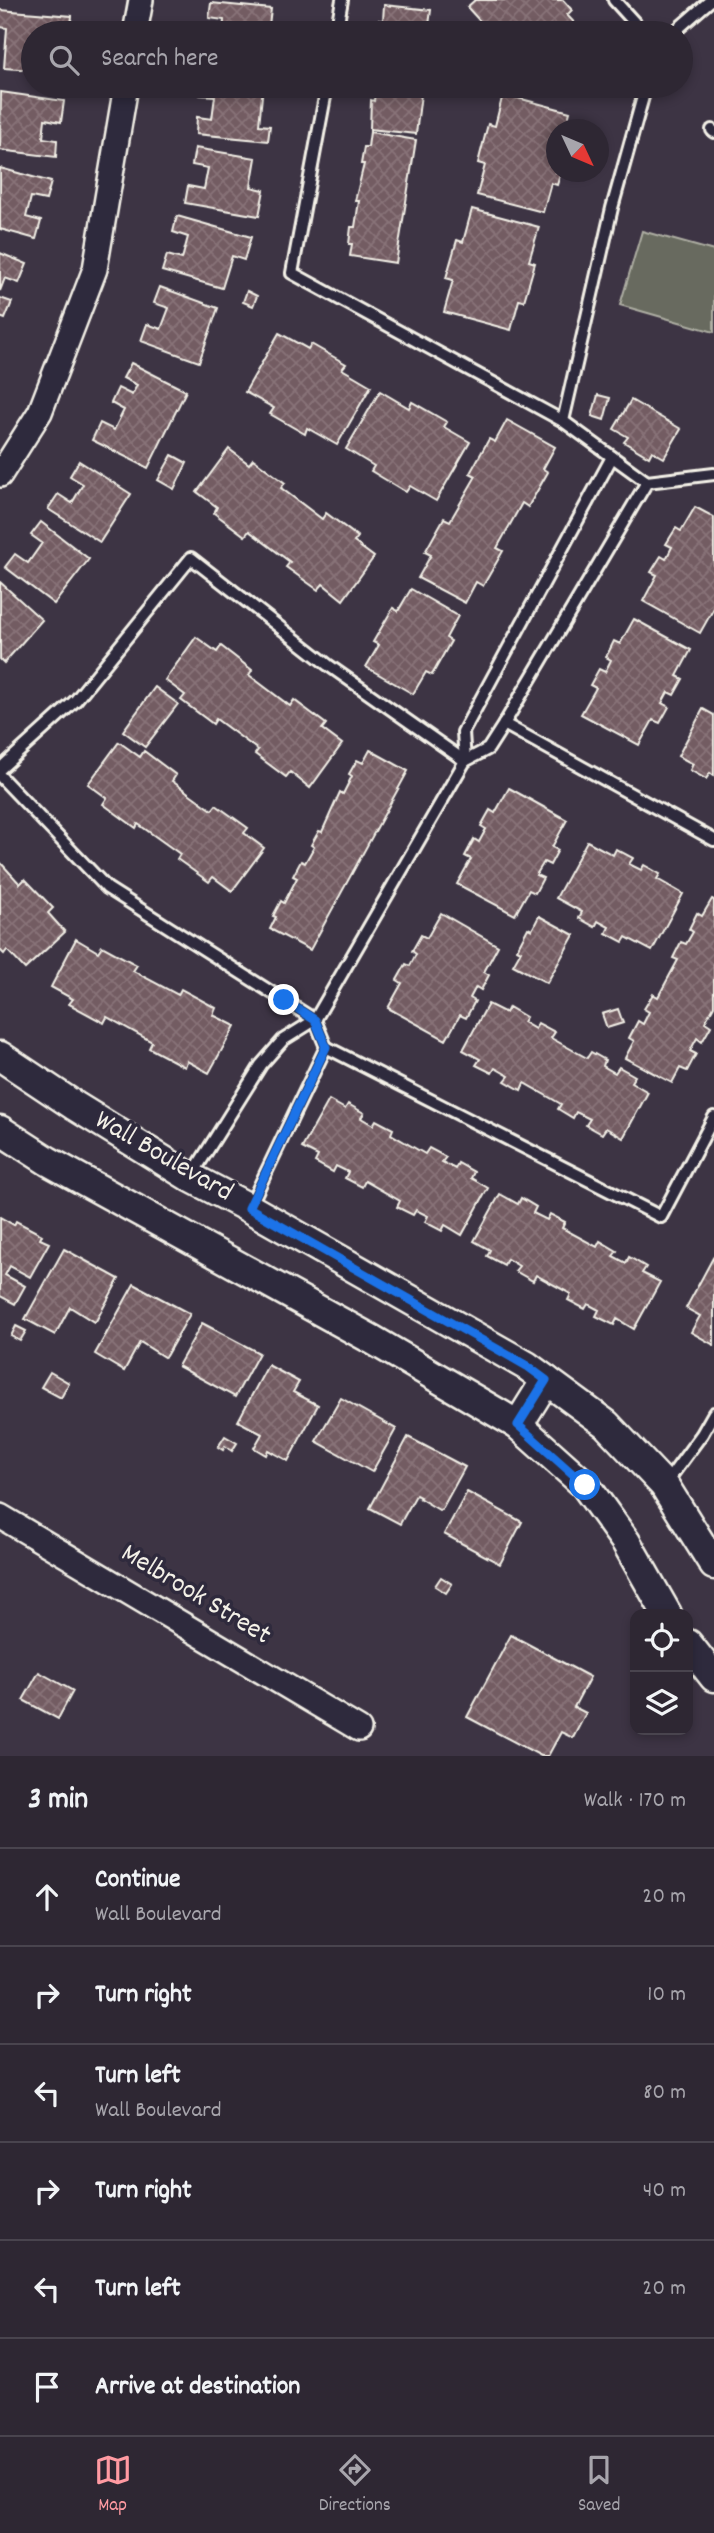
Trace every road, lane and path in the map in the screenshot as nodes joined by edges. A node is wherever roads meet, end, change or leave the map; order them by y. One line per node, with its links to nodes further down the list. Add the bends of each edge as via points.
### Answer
1 (141, 0): 5 (street)
2 (342, 0): 6 (lane)
3 (614, 0): 7 (lane)
4 (711, 0): 8 (lane)
5 (137, 21)
6 (338, 21)
7 (633, 21)
8 (687, 21)
9 (124, 98): 15 (street, via 95,269 40,412)
10 (325, 98): 12 (lane, via 292,273)
11 (643, 98): 12 (lane, via 611,208)
12 (563, 421): 13 (lane)
13 (612, 457): 16 (lane); 18 (lane, via 463,732)
14 (714, 474): 16 (lane)
15 (0, 475)
16 (647, 482): 17 (lane)
17 (504, 724): 18 (lane, via 488,749); 21 (lane)
18 (465, 761): 19 (lane, via 328,665 191,558 76,699); 22 (lane)
19 (0, 769)
20 (0, 776): 22 (lane, via 107,888)
21 (714, 840)
22 (315, 1020): 23 (lane); 27 (lane, via 283,1040 261,1065)
23 (326, 1047): 25 (lane, via 661,1216); 28 (lane)
24 (0, 1056): 27 (street, Wall Boulevard)
25 (714, 1117)
26 (0, 1130): 31 (street, Wall Boulevard)
27 (190, 1177): 28 (street, Wall Boulevard)
28 (249, 1208): 29 (street, Wall Boulevard)
29 (546, 1380): 31 (street); 32 (street, Wall Boulevard, via 606,1424)
30 (714, 1413): 32 (lane)
31 (518, 1425): 35 (street, Wall Boulevard, via 585,1485 626,1542)
32 (664, 1485): 34 (street, Wall Boulevard)
33 (0, 1516): 38 (street, Melbrook Street)
34 (714, 1565)
35 (664, 1609)
36 (693, 1651): 37 (street)
37 (714, 1678)
38 (359, 1728)

